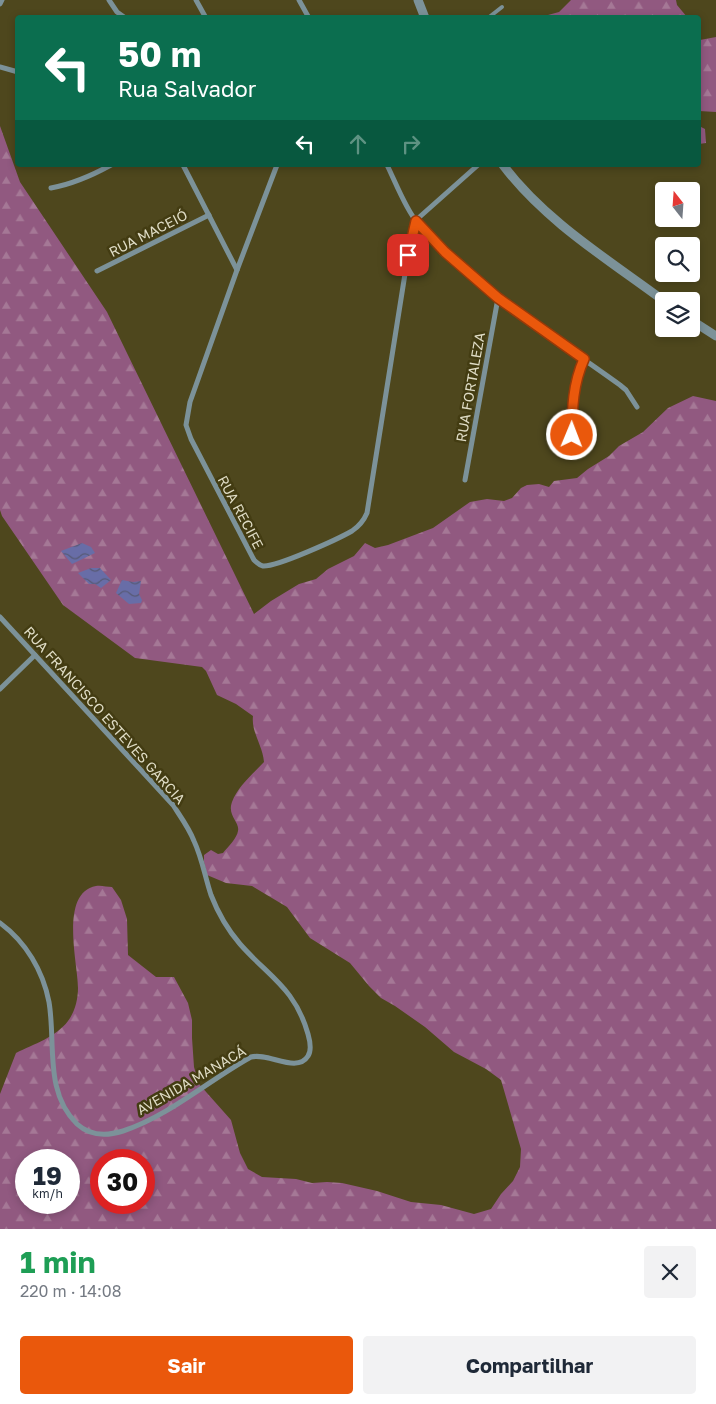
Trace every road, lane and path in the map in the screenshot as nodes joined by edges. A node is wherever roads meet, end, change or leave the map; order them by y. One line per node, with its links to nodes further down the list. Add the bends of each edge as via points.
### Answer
1 (2, 0): 6 (street)
2 (109, 0): 8 (street)
3 (196, 0): 9 (street)
4 (299, 0): 10 (street)
5 (418, 0): 11 (street)
6 (0, 4)
7 (502, 7): 12 (lane)
8 (121, 15)
9 (204, 15)
10 (307, 15)
11 (424, 15)
12 (492, 15)
13 (0, 67): 14 (street)
14 (15, 71)
15 (107, 167): 21 (street, via 88,178)
16 (183, 167): 22 (street)
17 (276, 167): 24 (street, RUA RECIFE)
18 (388, 167): 23 (street)
19 (476, 167): 23 (street)
20 (504, 167): 26 (street, via 558,222)
21 (51, 188)
22 (209, 215): 24 (street); 25 (street, RUA MACEIÓ)
23 (416, 221): 24 (street, RUA RECIFE, via 367,513 352,531 266,566 254,560 186,425 190,402); 27 (street, via 445,252)
24 (237, 270)
25 (97, 271)
26 (655, 294)
27 (498, 298): 30 (street); 33 (street, RUA FORTALEZA)
28 (700, 326): 29 (street)
29 (716, 336)
30 (584, 359): 31 (street, via 626,390); 32 (street, via 574,389)
31 (637, 407)
32 (572, 435)
33 (466, 480)
34 (0, 617): 35 (street, RUA FRANCISCO ESTEVES GARCIA)
35 (35, 655): 36 (street); 38 (street, RUA FRANCISCO ESTEVES GARCIA, via 173,805 194,840 218,912 236,939 282,985)
36 (0, 689)
37 (0, 923): 38 (street, AVENIDA MANACÁ, via 29,953 38,969 49,1001 54,1075 63,1106 80,1126 97,1134 124,1131 150,1119 251,1057 294,1064 305,1060 310,1046)
38 (297, 1007)

